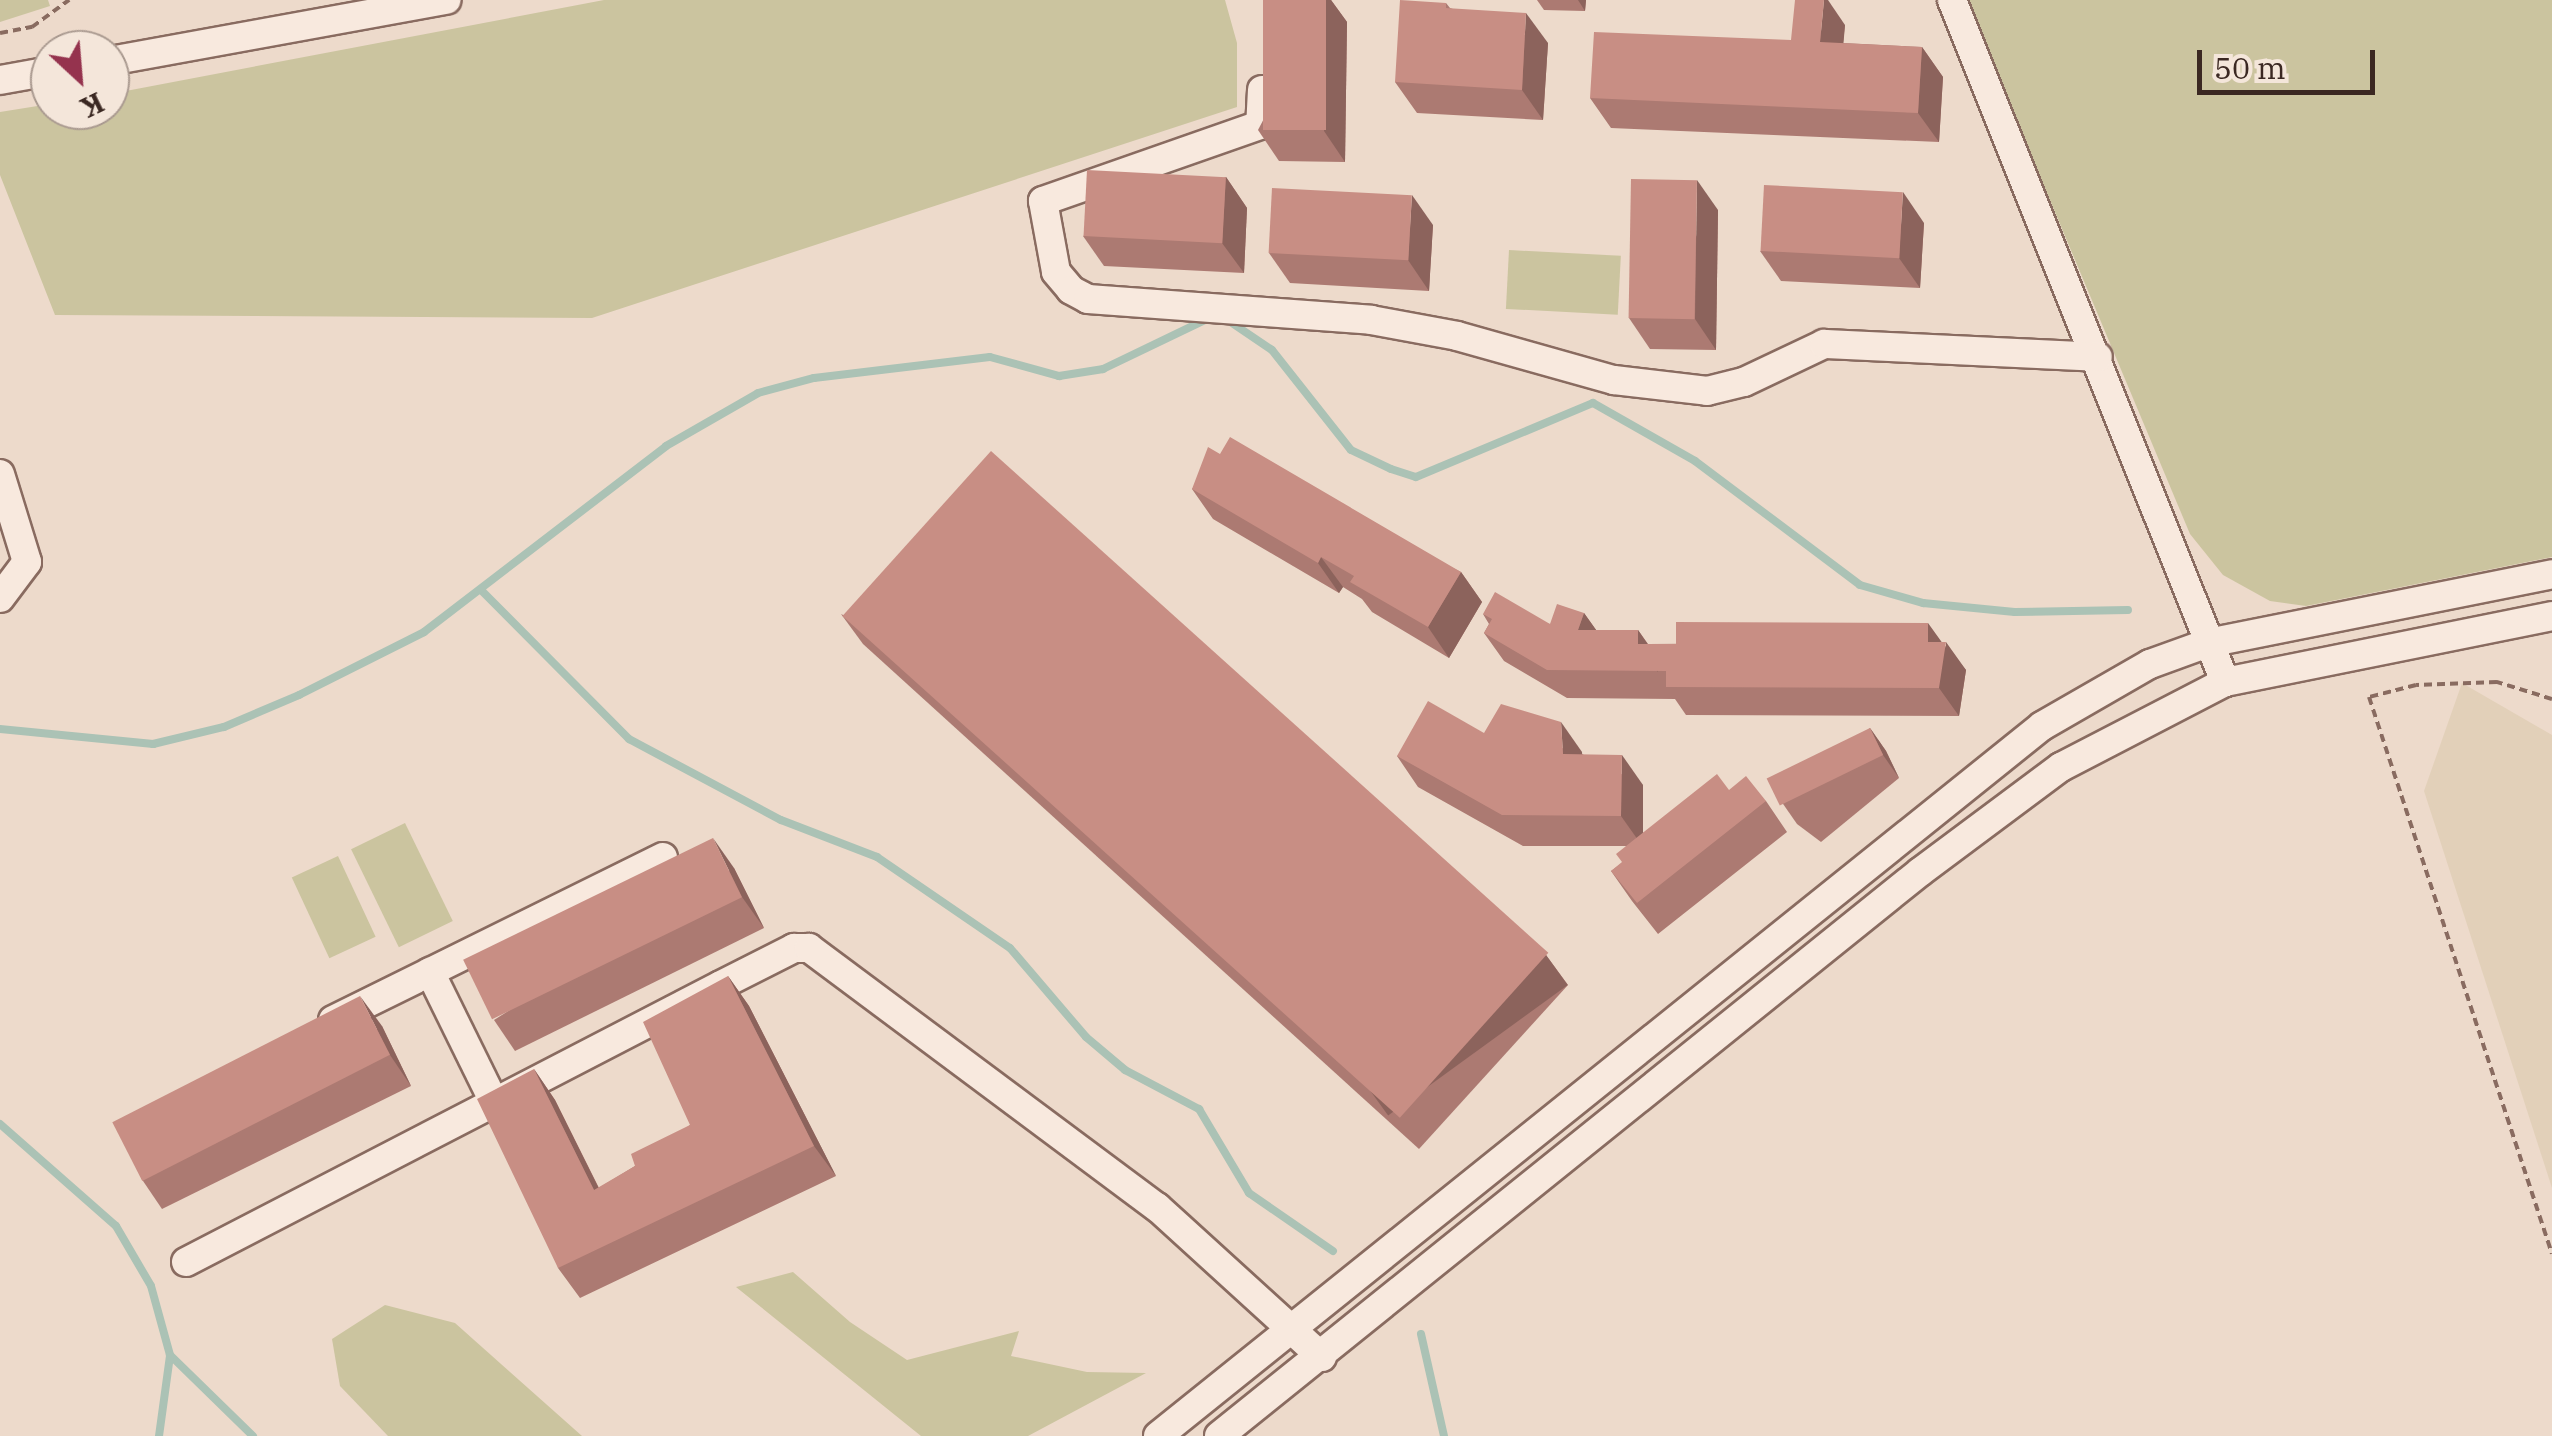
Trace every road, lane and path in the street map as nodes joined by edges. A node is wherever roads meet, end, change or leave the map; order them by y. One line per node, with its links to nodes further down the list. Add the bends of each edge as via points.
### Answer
1 (69, 0): 4 (path, via 32,28)
2 (448, 0): 6 (street)
3 (1952, 0): 9 (street)
4 (0, 33)
5 (1265, 54): 9 (street, via 1260,124 1043,201 1056,272 1071,290 1088,299 1371,320 1614,380 1707,390 1744,382 1824,344)
6 (130, 57)
7 (30, 75): 8 (street)
8 (0, 80)
9 (2098, 358): 14 (street)
10 (0, 474): 12 (street, via 26,562)
11 (2552, 574): 14 (street)
12 (0, 598)
13 (2552, 616): 15 (street)
14 (2208, 643): 15 (street); 17 (street, via 2150,664 2042,726)
15 (2225, 682): 19 (street, via 2060,766)
16 (2552, 699): 25 (path, via 2497,682 2416,685 2369,697)
17 (1893, 847): 19 (street); 21 (street)
18 (663, 857): 20 (street)
19 (1920, 872): 23 (street)
20 (430, 972): 22 (street); 24 (street)
21 (1680, 1022): 23 (street); 27 (street)
22 (305, 1034)
23 (1702, 1049): 28 (street)
24 (494, 1102): 26 (street); 27 (street, via 794,948 809,948 1157,1207)
25 (2552, 1254)
26 (186, 1262)
27 (1292, 1329): 28 (street); 29 (street)
28 (1322, 1357): 30 (street)
29 (1158, 1436)
30 (1219, 1436)

